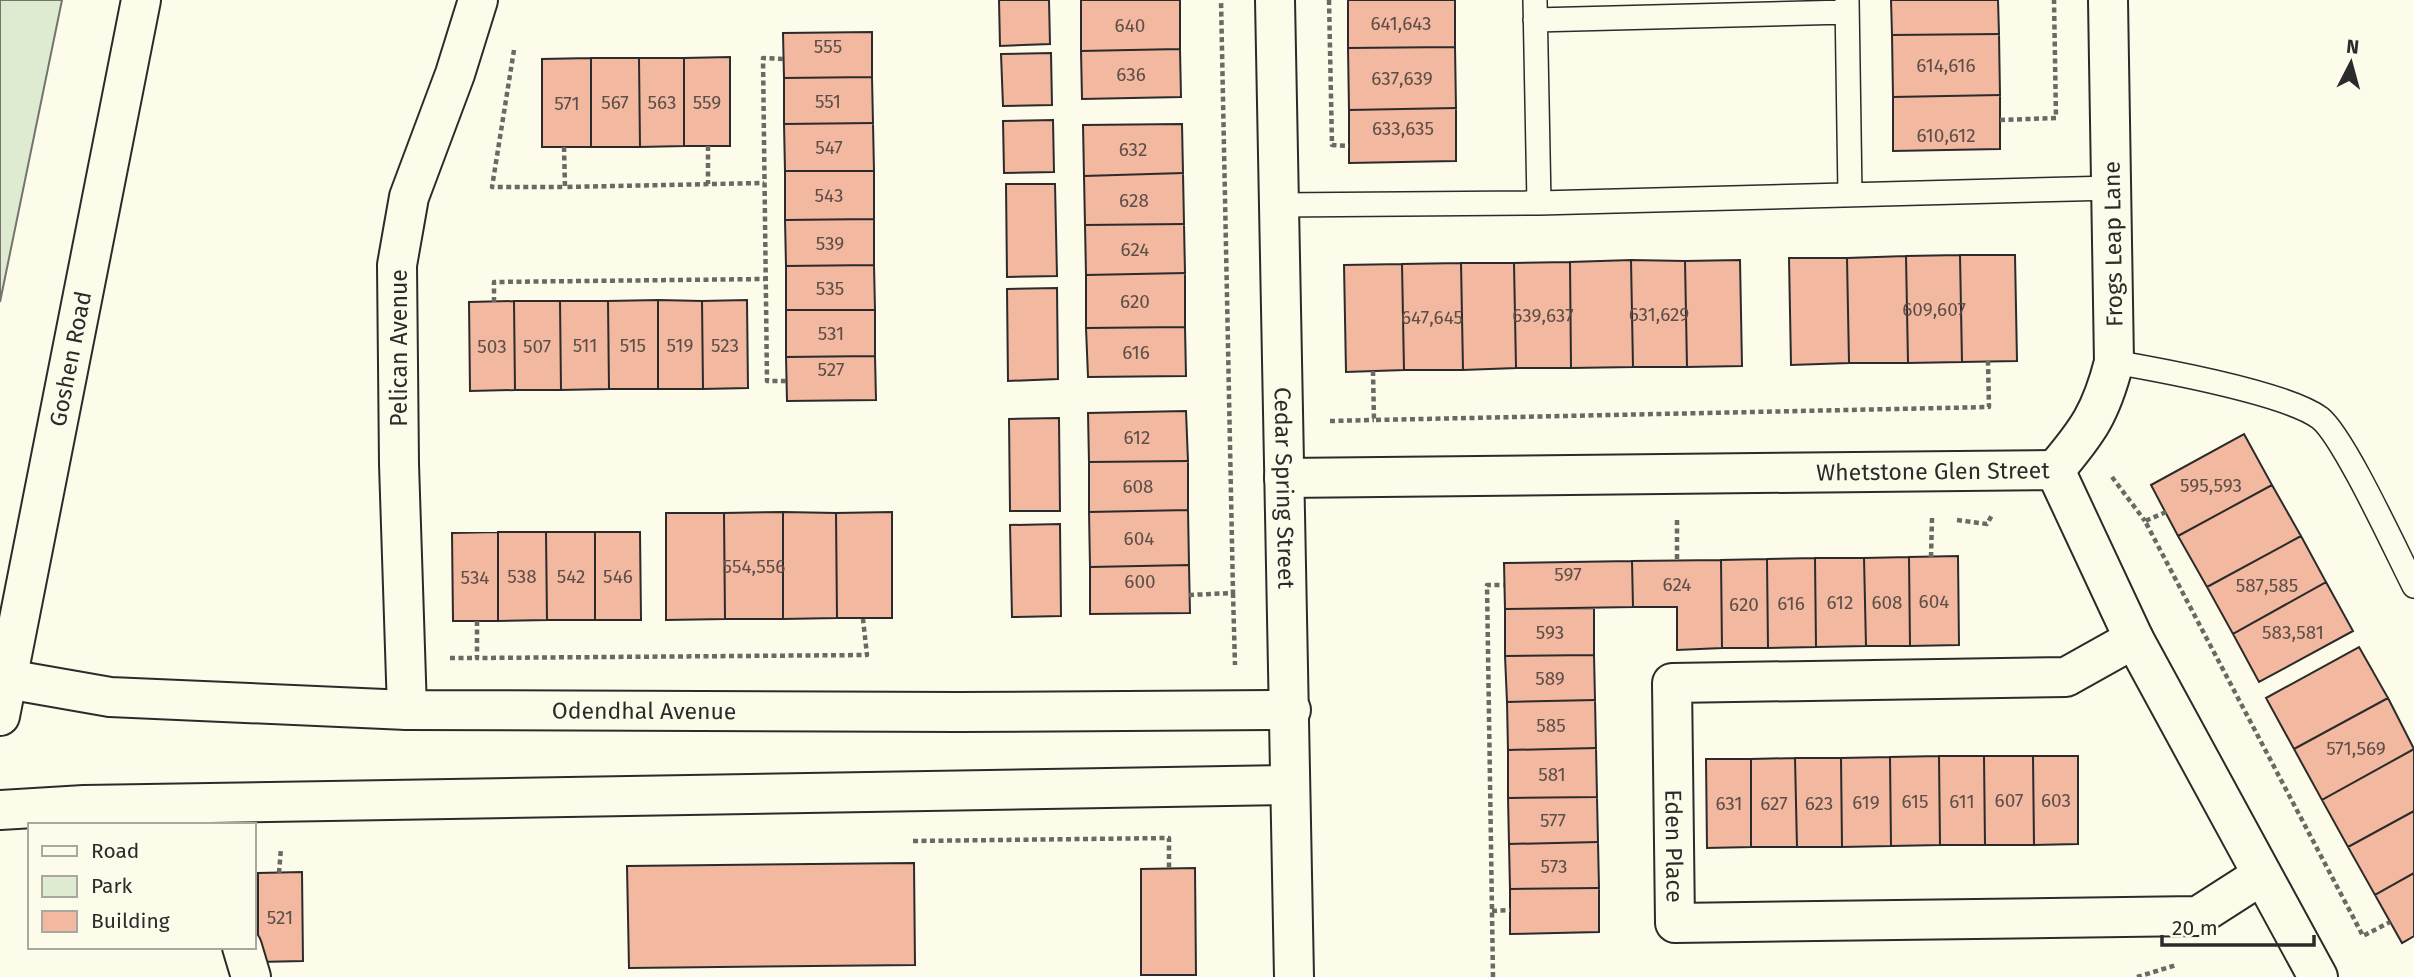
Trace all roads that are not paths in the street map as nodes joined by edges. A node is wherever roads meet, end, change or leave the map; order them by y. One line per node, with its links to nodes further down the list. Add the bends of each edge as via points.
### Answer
1 (141, 0): 16 (street, Goshen Road)
2 (478, 0): 17 (street, Pelican Avenue, via 409,197 397,265)
3 (1275, 0): 10 (street, Cedar Spring Street)
4 (2108, 0): 7 (street, Frogs Leap Lane)
5 (1847, 6): 6 (lane); 8 (lane)
6 (1535, 10): 9 (lane)
7 (2113, 188): 8 (lane); 11 (street, Frogs Leap Lane)
8 (1850, 195): 9 (lane)
9 (1539, 203): 10 (lane)
10 (1278, 205): 13 (street, Cedar Spring Street)
11 (2114, 362): 12 (street, Frogs Leap Lane, via 2104,401 2083,437); 14 (lane, via 2288,403 2321,419 2338,442)
12 (2055, 470): 13 (street, Whetstone Glen Street); 15 (street, Whetstone Glen Street)
13 (1284, 478): 18 (street, Cedar Spring Street)
14 (2414, 586)
15 (2134, 639): 23 (street, Whetstone Glen Street); 23 (street, Eden Place, via 2066,677 1672,683 1675,923 2198,916)
16 (4, 679): 17 (street, Odendhal Avenue, via 110,697); 19 (street, Goshen Road)
17 (407, 710): 18 (street, Odendhal Avenue)
18 (1291, 710): 20 (street, Cedar Spring Street)
19 (0, 716)
20 (1290, 785): 22 (street); 26 (street, Cedar Spring Street)
21 (0, 810): 22 (street, via 84,805)
22 (234, 815)
23 (2262, 875): 27 (street, Whetstone Glen Street)
24 (243, 949): 25 (street)
25 (251, 977)
26 (1294, 977)
27 (2318, 977)

